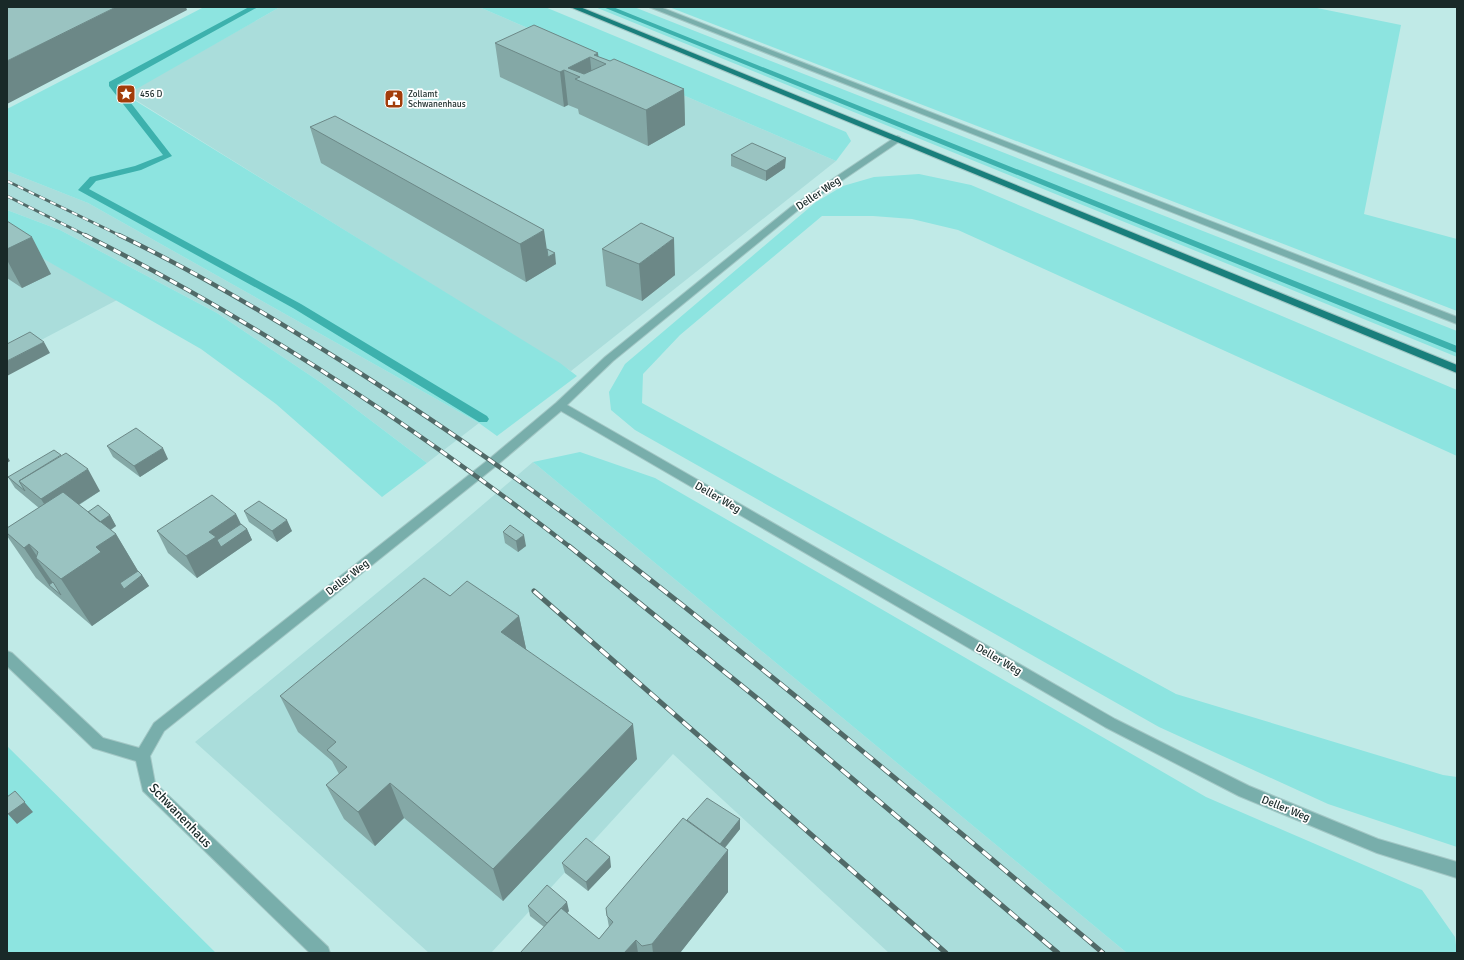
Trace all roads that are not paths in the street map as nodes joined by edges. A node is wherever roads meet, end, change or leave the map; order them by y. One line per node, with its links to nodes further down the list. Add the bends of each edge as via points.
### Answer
1 (574, 7): 3 (main road)
2 (653, 7): 4 (street)
3 (897, 139): 5 (main road); 6 (street, Deller Weg, via 794,209 609,359)
4 (1457, 321)
5 (1457, 369)
6 (560, 406): 8 (street, Deller Weg, via 492,463 158,727); 9 (street, Deller Weg, via 1110,722 1252,794 1377,846)
7 (7, 657): 8 (street, via 98,743)
8 (143, 756): 10 (street, Schwanenhaus, via 148,786)
9 (1457, 870)
10 (322, 953)

